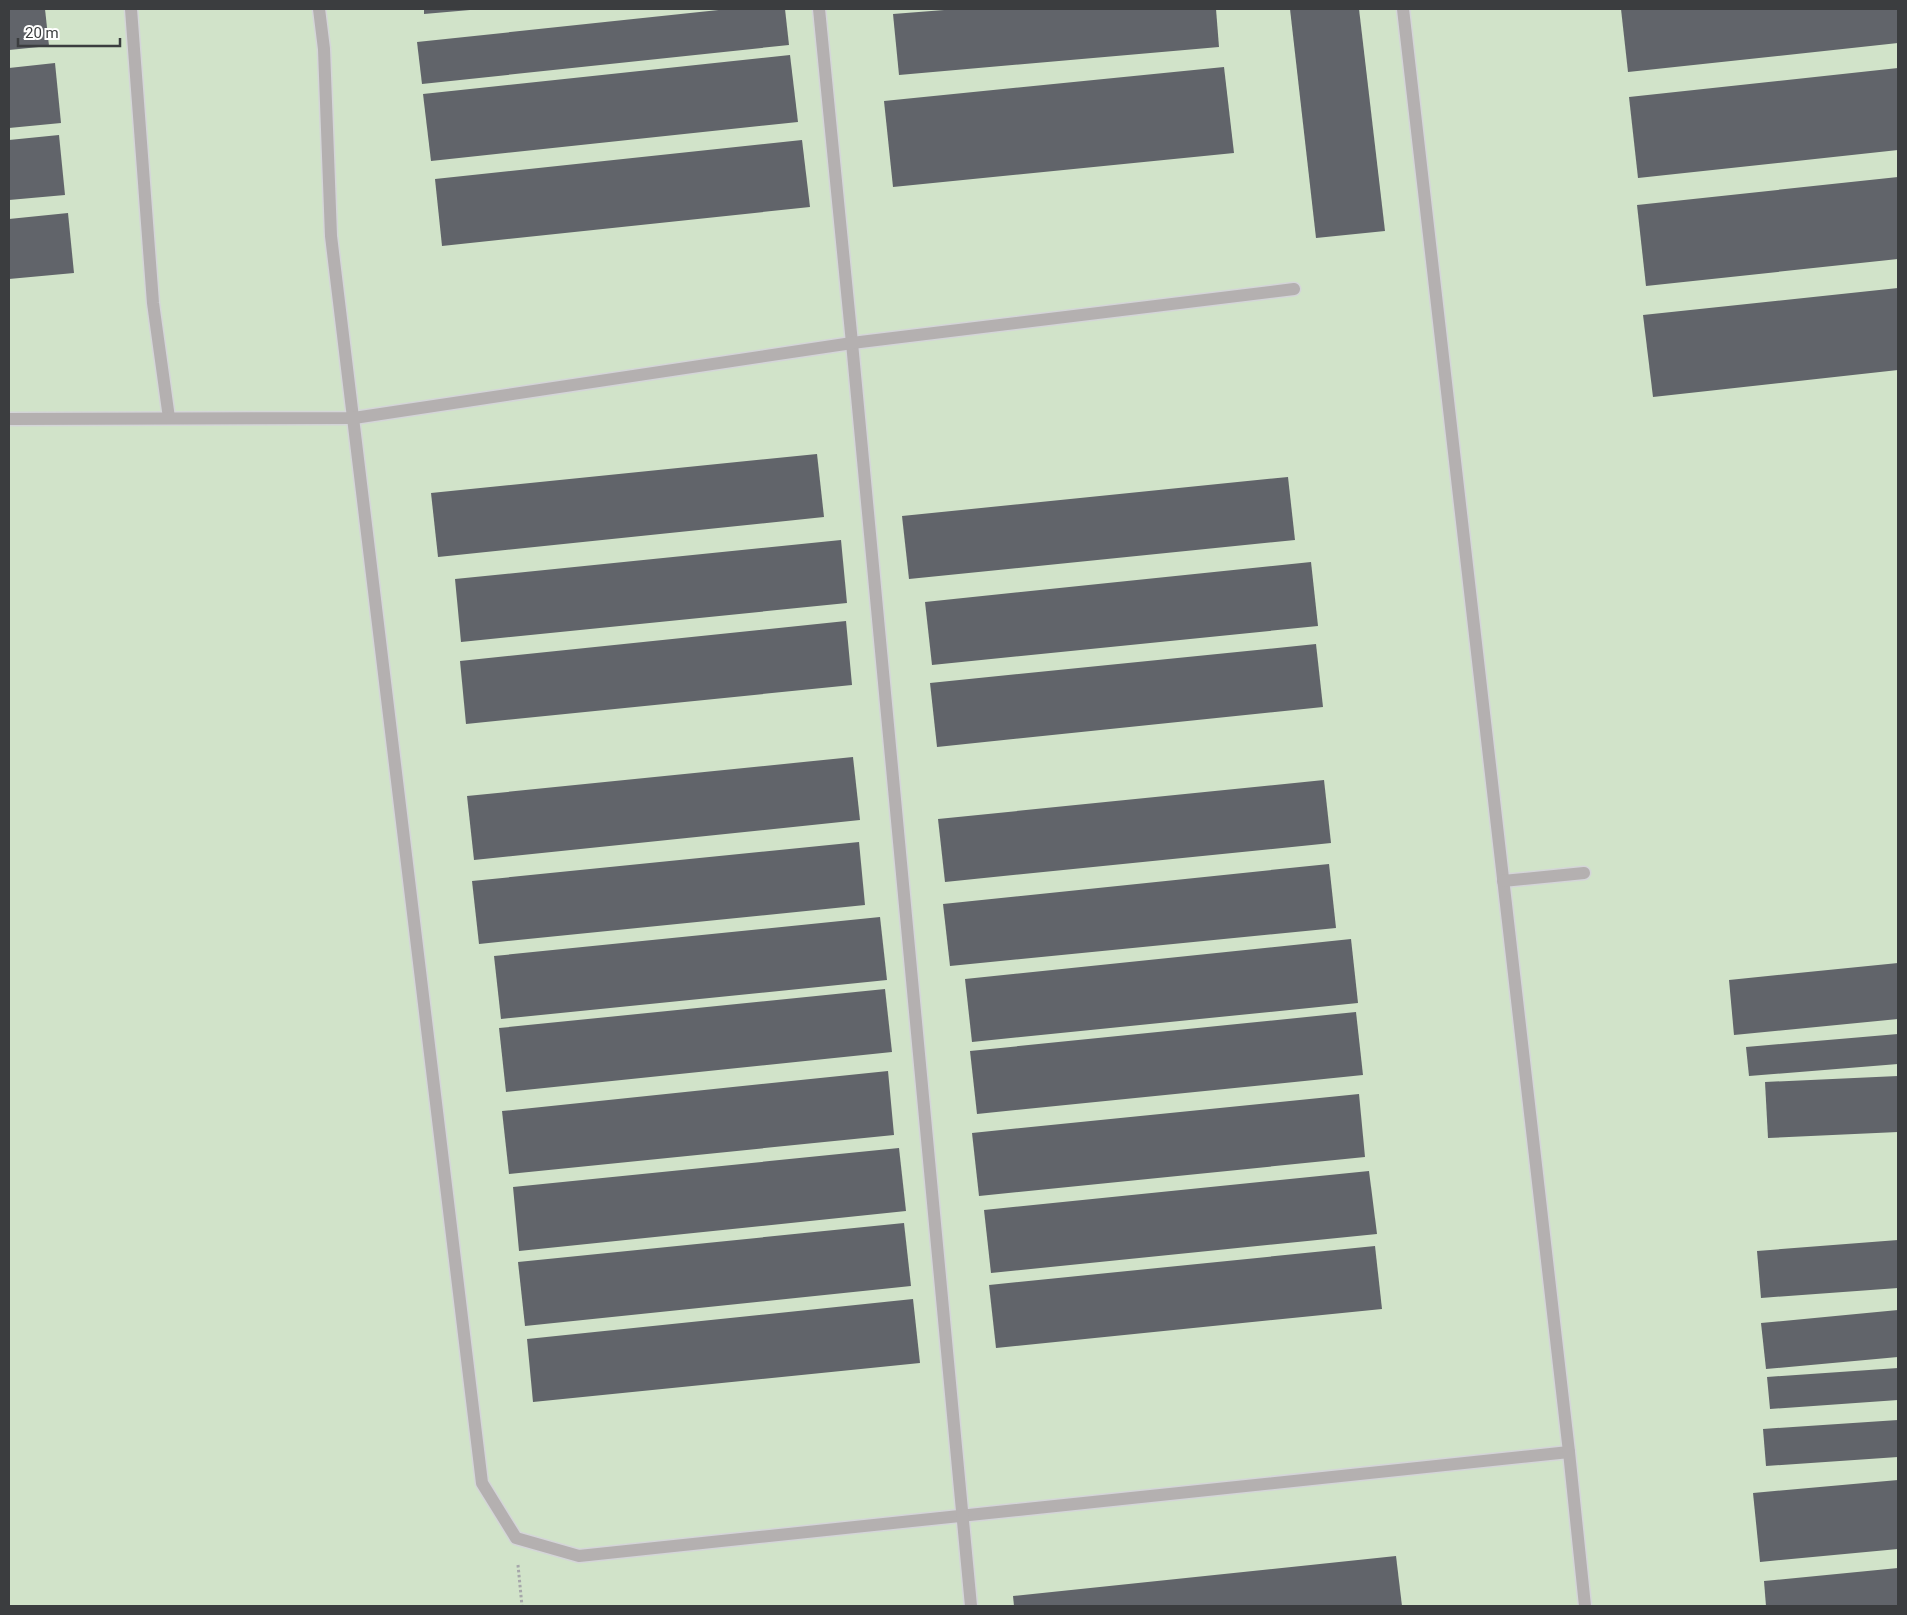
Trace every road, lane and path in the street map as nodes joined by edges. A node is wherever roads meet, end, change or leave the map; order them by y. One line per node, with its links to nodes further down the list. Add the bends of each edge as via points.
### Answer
1 (131, 9): 7 (lane, via 153,303)
2 (319, 9): 8 (lane, via 324,49 331,236)
3 (819, 9): 6 (lane)
4 (1402, 9): 11 (lane)
5 (1294, 289): 6 (lane)
6 (852, 343): 8 (lane); 13 (lane)
7 (169, 418): 8 (lane); 9 (lane)
8 (354, 418): 14 (lane, via 482,1483)
9 (9, 419)
10 (1584, 873): 11 (lane)
11 (1503, 881): 12 (lane)
12 (1569, 1452): 13 (lane); 17 (lane)
13 (962, 1516): 14 (lane, via 579,1556); 16 (lane)
14 (516, 1538): 15 (path)
15 (522, 1606)
16 (972, 1606)
17 (1585, 1606)

